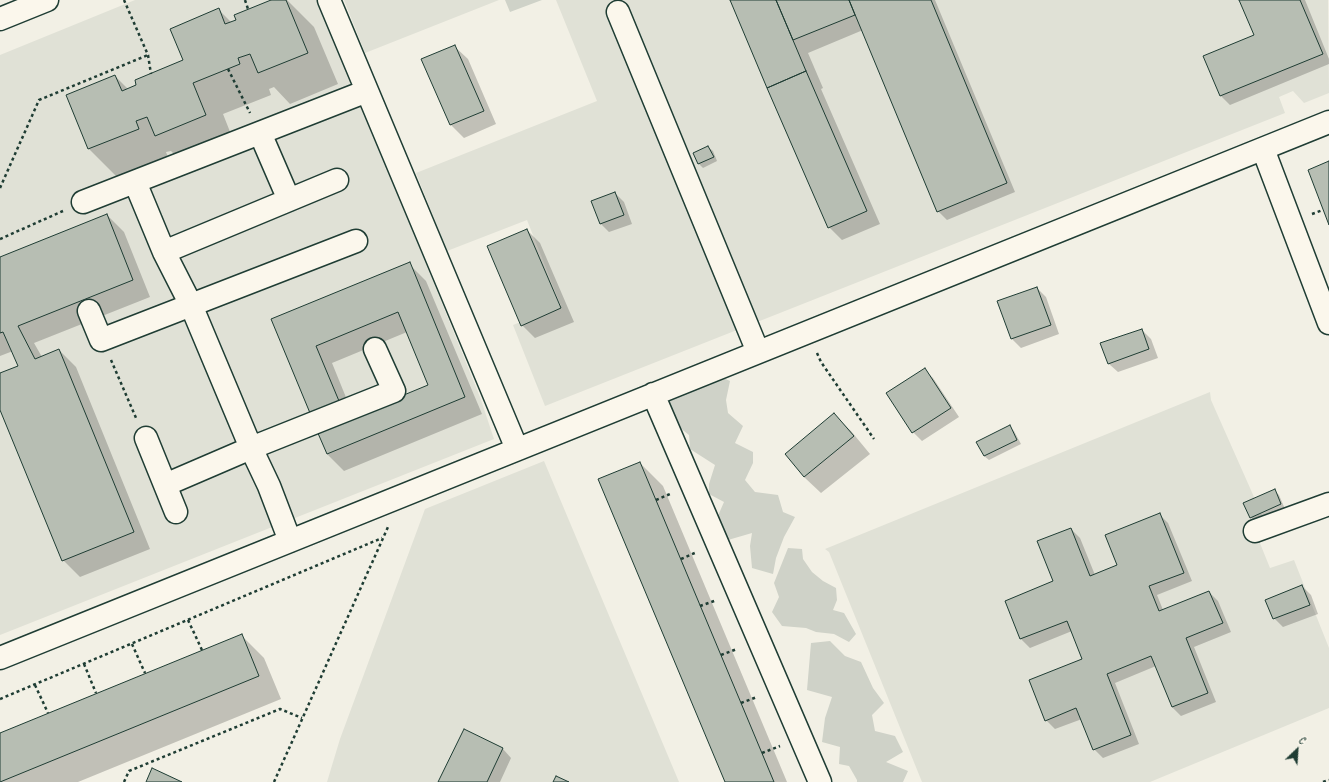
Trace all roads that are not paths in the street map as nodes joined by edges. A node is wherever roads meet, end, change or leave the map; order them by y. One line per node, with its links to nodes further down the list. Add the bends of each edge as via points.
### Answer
1 (47, 0): 4 (street)
2 (329, 0): 5 (street)
3 (618, 12): 19 (street)
4 (0, 19)
5 (367, 91): 7 (street); 23 (street)
6 (1329, 122): 8 (street)
7 (260, 133): 10 (street); 11 (street)
8 (1263, 149): 17 (street); 19 (street)
9 (337, 180): 11 (street)
10 (135, 182): 12 (street); 14 (street)
11 (289, 200): 14 (street)
12 (83, 202)
13 (356, 242): 15 (street)
14 (164, 252): 15 (street)
15 (191, 305): 16 (street, via 102,340); 22 (street)
16 (89, 311)
17 (1329, 323)
18 (375, 349): 22 (street, via 394,391)
19 (758, 352): 20 (street)
20 (654, 394): 23 (street); 30 (street)
21 (146, 438): 24 (street)
22 (251, 448): 24 (street); 28 (street)
23 (517, 449): 28 (street)
24 (165, 485): 26 (street)
25 (1329, 504): 27 (street)
26 (176, 512)
27 (1255, 532)
28 (290, 541): 29 (street)
29 (0, 658)
30 (820, 782)

